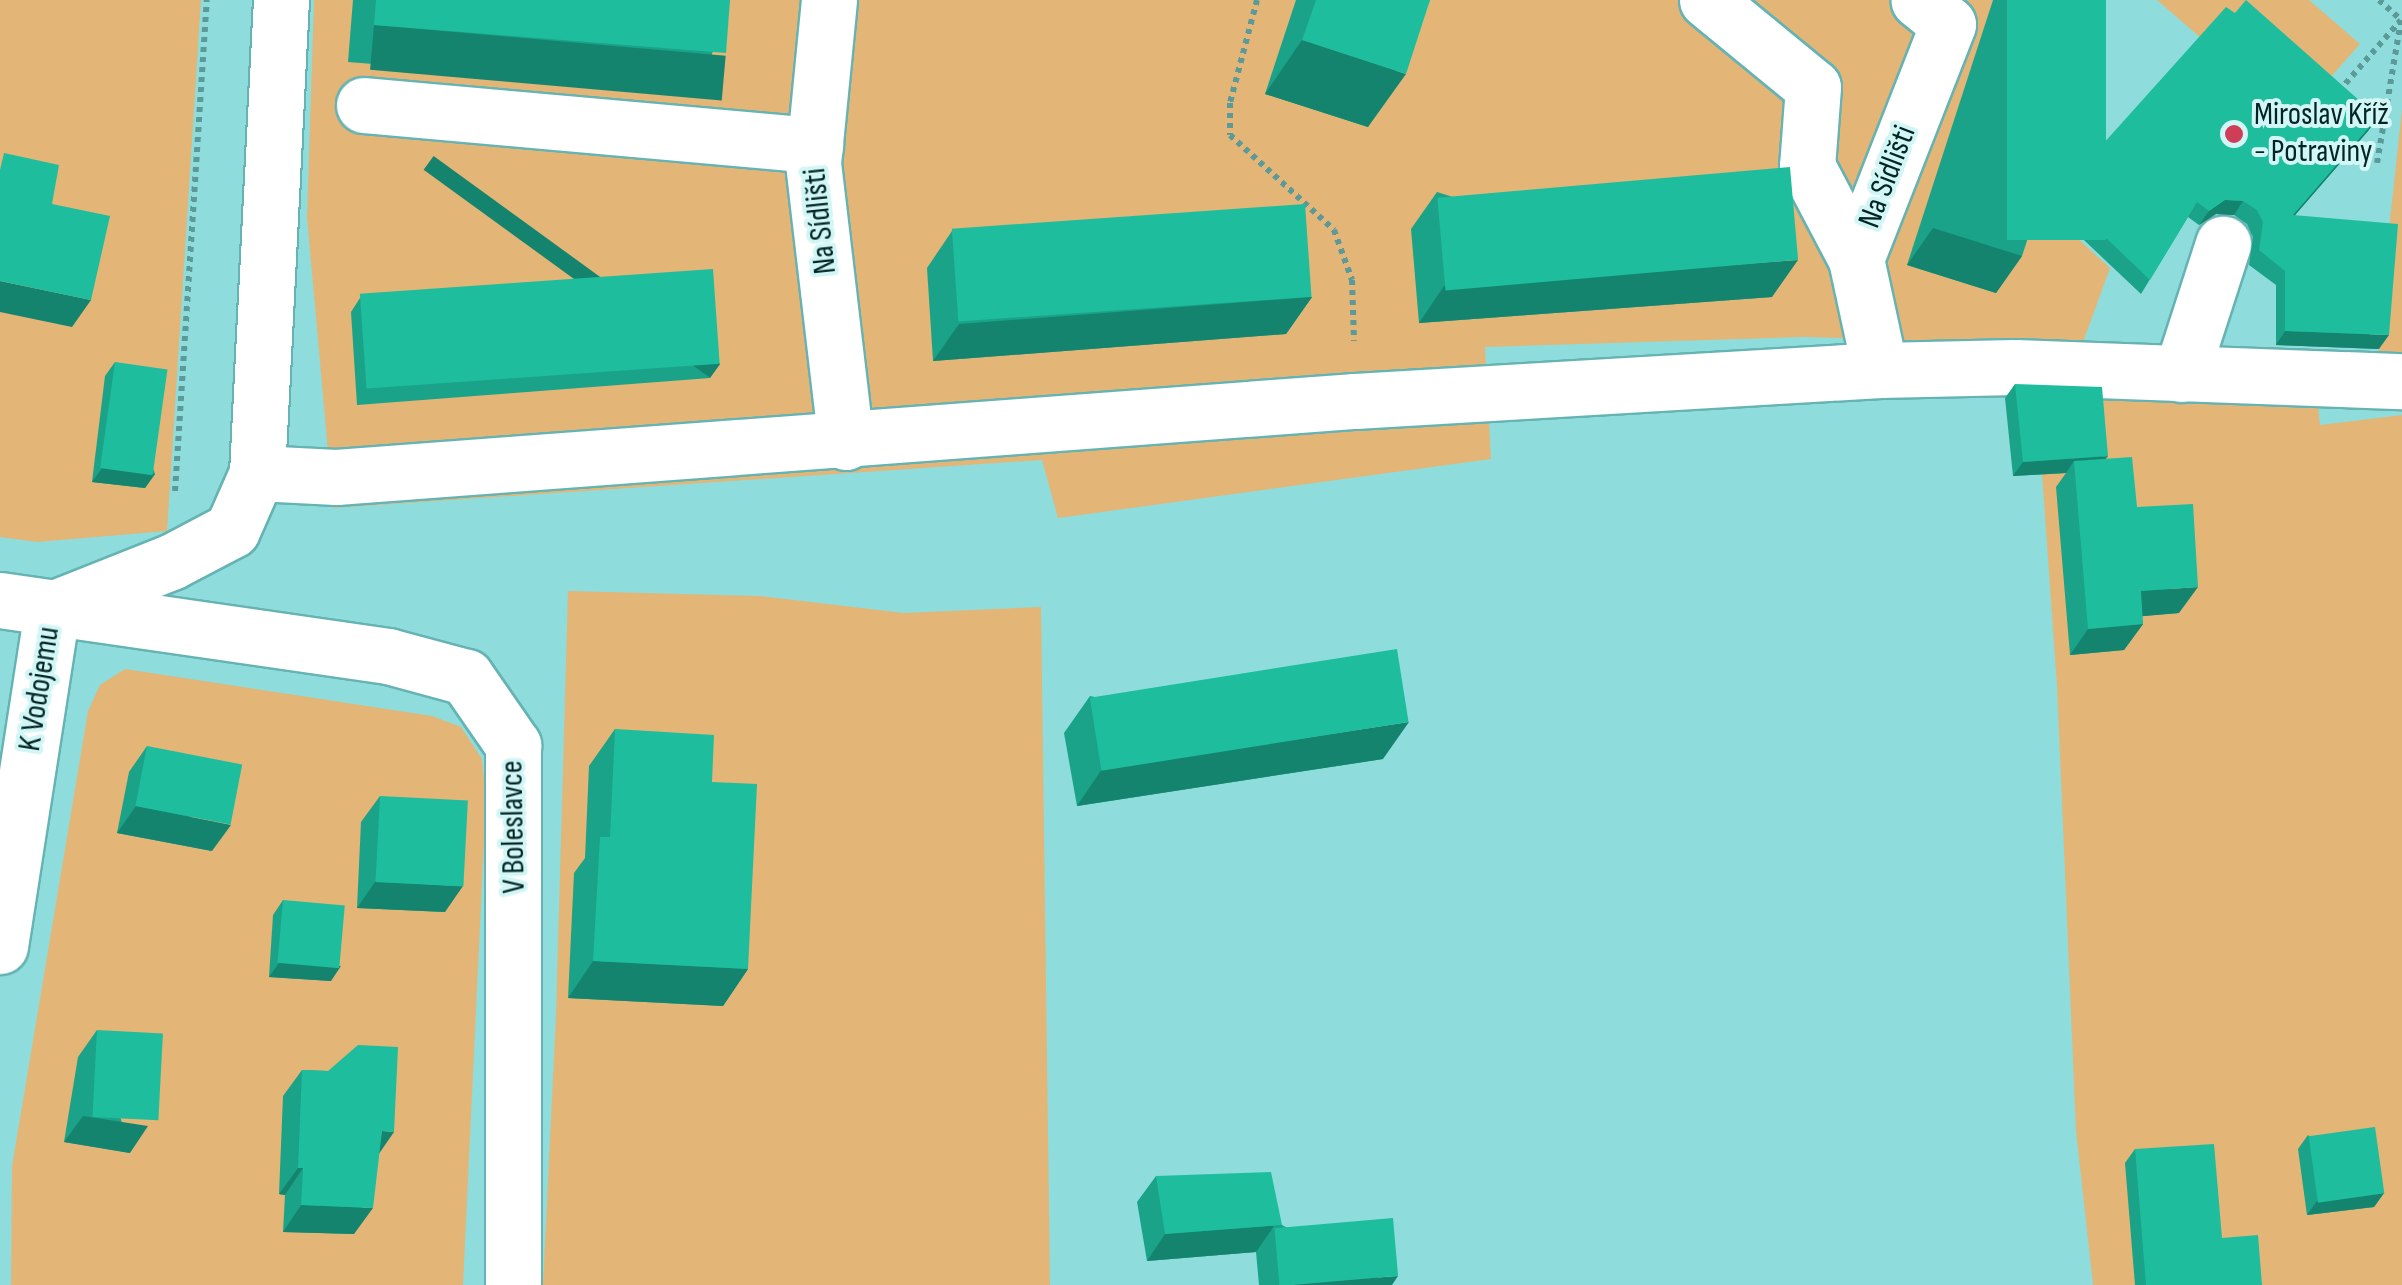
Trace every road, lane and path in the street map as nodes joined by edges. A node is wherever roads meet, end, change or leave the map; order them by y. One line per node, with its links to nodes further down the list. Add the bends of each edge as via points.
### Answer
1 (207, 0): 21 (path)
2 (281, 0): 20 (street)
3 (828, 0): 11 (street, Na Sídlišti)
4 (1257, 0): 15 (path, via 1230,103 1230,135 1334,230 1352,280)
5 (1708, 0): 14 (street, via 1813,88 1807,166)
6 (1918, 0): 14 (street, Na Sídlišti, via 1948,24)
7 (2378, 0): 8 (path)
8 (2401, 20): 10 (path); 12 (path)
9 (364, 105): 11 (street)
10 (2326, 105)
11 (814, 145): 19 (street, Na Sídlišti)
12 (2377, 163)
13 (2222, 244): 17 (street)
14 (1856, 259): 16 (street, Na Sídlišti)
15 (1355, 349)
16 (1880, 370): 17 (street); 19 (street, via 1356,401)
17 (2182, 374): 18 (street)
18 (2402, 381)
19 (846, 442): 20 (street, via 336,478)
20 (258, 474): 21 (street, via 232,530)
21 (171, 562): 22 (street)
22 (26, 604): 23 (street, K Vodojemu); 24 (street, V Boleslavce, via 388,656 466,677 513,745)
23 (0, 946)
24 (512, 1285)

